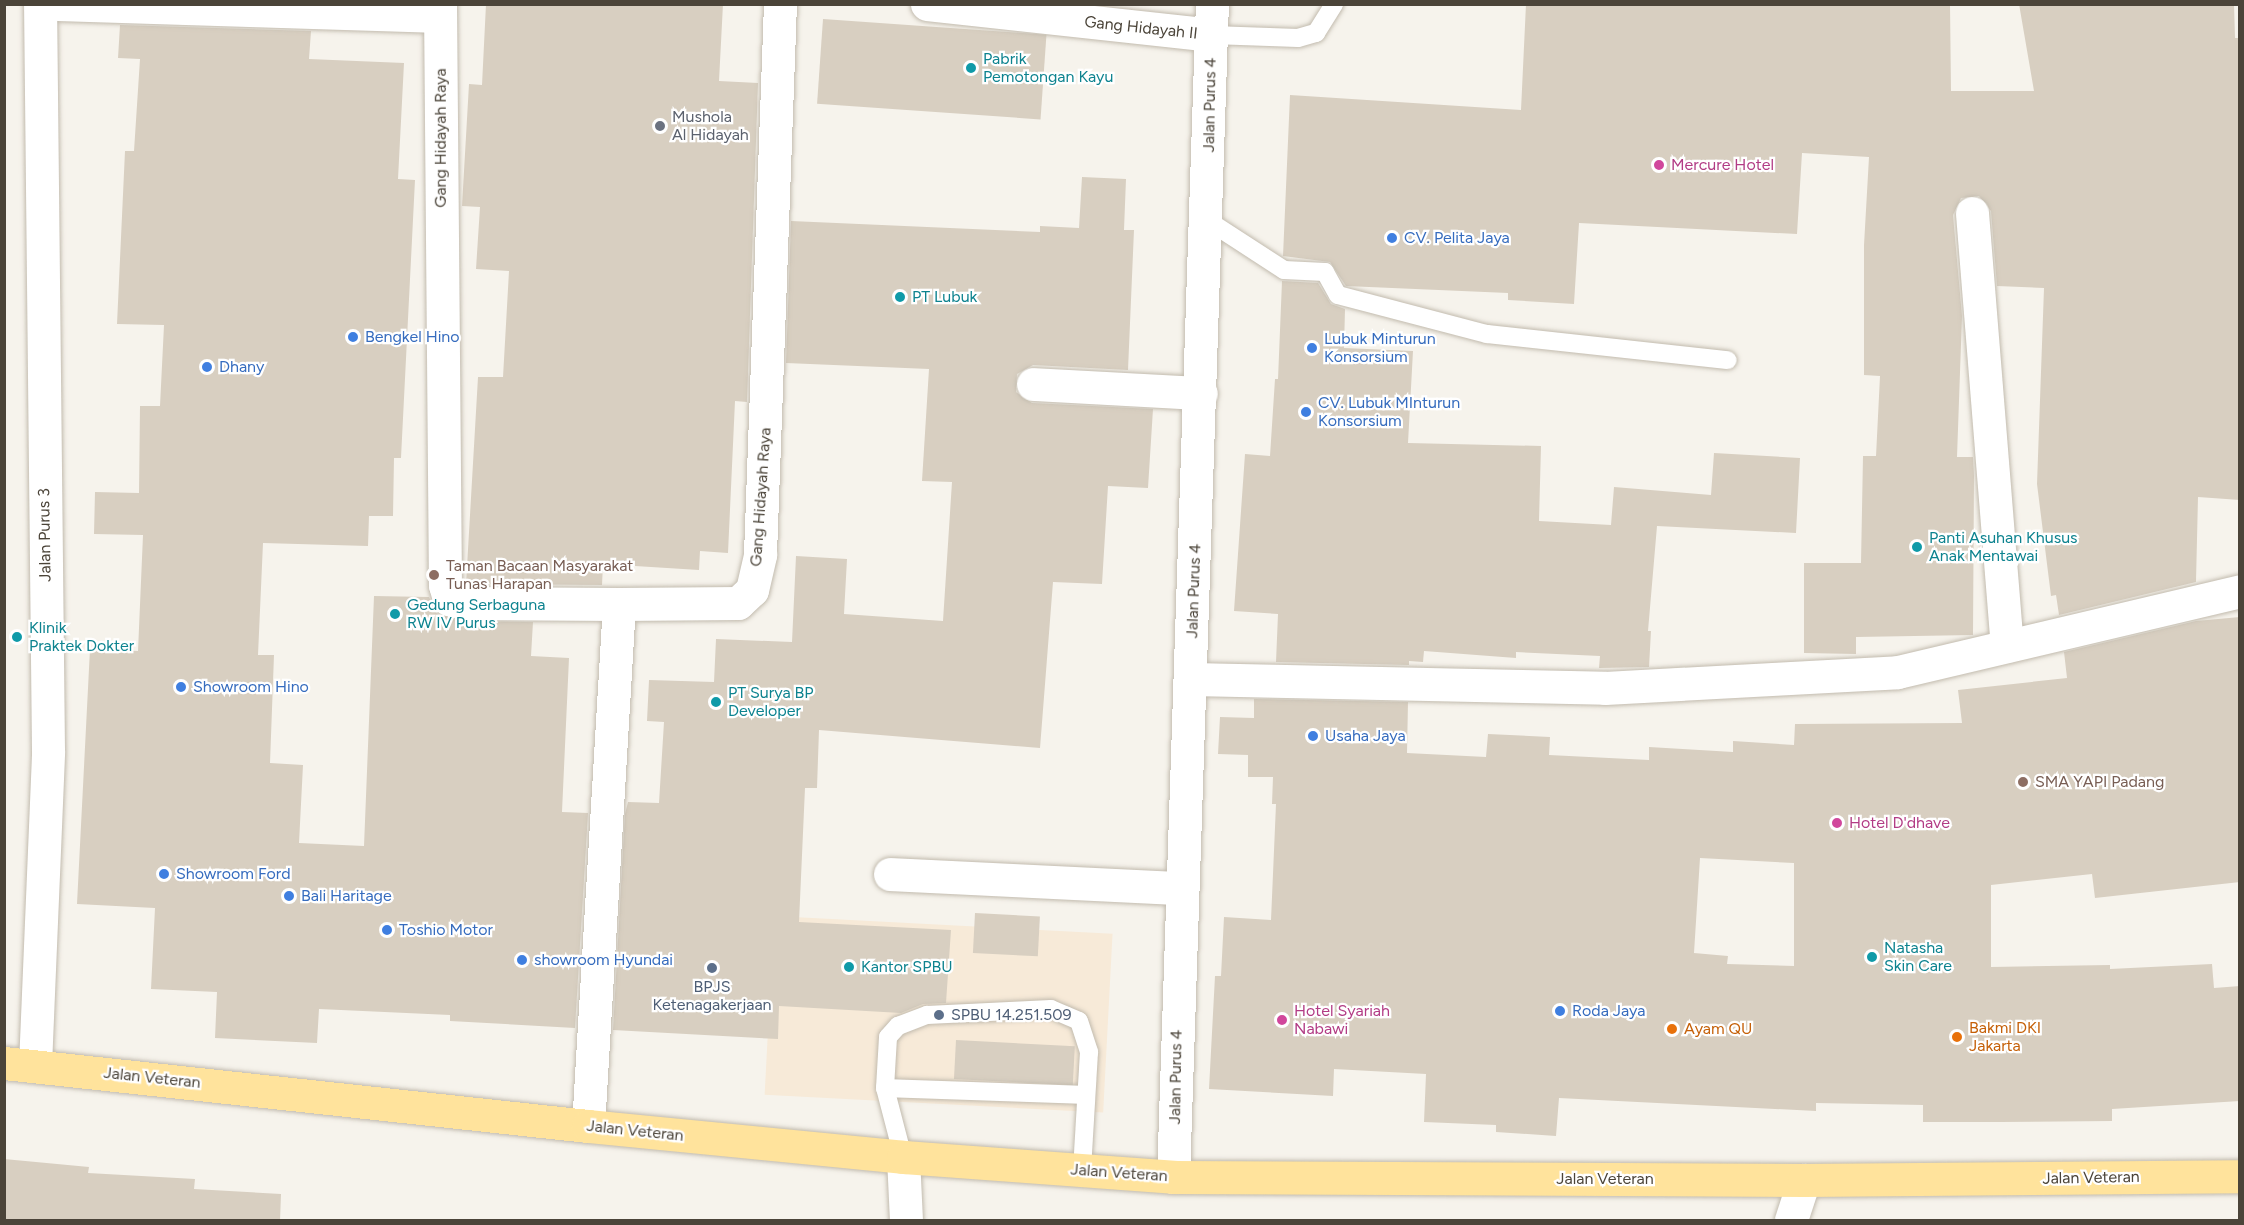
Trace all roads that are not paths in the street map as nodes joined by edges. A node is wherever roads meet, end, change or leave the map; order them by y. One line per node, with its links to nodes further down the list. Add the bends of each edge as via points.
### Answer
1 (40, 4): 19 (street, Jalan Purus 3, via 48,751)
2 (58, 4): 6 (street)
3 (780, 4): 14 (street, Gang Hidayah Raya, via 762,519 752,590 738,603)
4 (927, 4): 7 (street, Gang Hidayah II)
5 (1334, 4): 7 (lane, via 1317,33 1298,38)
6 (440, 10): 14 (street, Gang Hidayah Raya, via 445,585 449,599 464,603)
7 (1212, 20): 9 (street, Jalan Purus 4)
8 (1972, 213): 15 (street)
9 (1207, 220): 10 (lane, via 1284,270 1325,272 1338,295 1487,334); 12 (street, Jalan Purus 4)
10 (1728, 360)
11 (1033, 384): 12 (street)
12 (1201, 393): 16 (street, Jalan Purus 4)
13 (2240, 591): 15 (street)
14 (619, 604): 22 (street)
15 (2007, 646): 16 (street, via 1898,672 1605,688)
16 (1191, 679): 18 (street, Jalan Purus 4)
17 (890, 874): 18 (street)
18 (1181, 888): 26 (street, Jalan Purus 4)
19 (20, 1064): 22 (main road, Jalan Veteran)
20 (885, 1088): 21 (lane); 21 (lane, via 888,1037 898,1026 927,1015 1051,1009 1079,1021 1089,1052); 23 (lane)
21 (1086, 1095): 24 (lane)
22 (588, 1126): 23 (main road, Jalan Veteran)
23 (903, 1157): 24 (main road, Jalan Veteran); 28 (street)
24 (1082, 1171): 26 (main road, Jalan Veteran)
25 (2240, 1176): 27 (main road, Jalan Veteran)
26 (1173, 1177): 27 (main road, Jalan Veteran)
27 (1804, 1180): 29 (street)
28 (906, 1221)
29 (1791, 1221)

